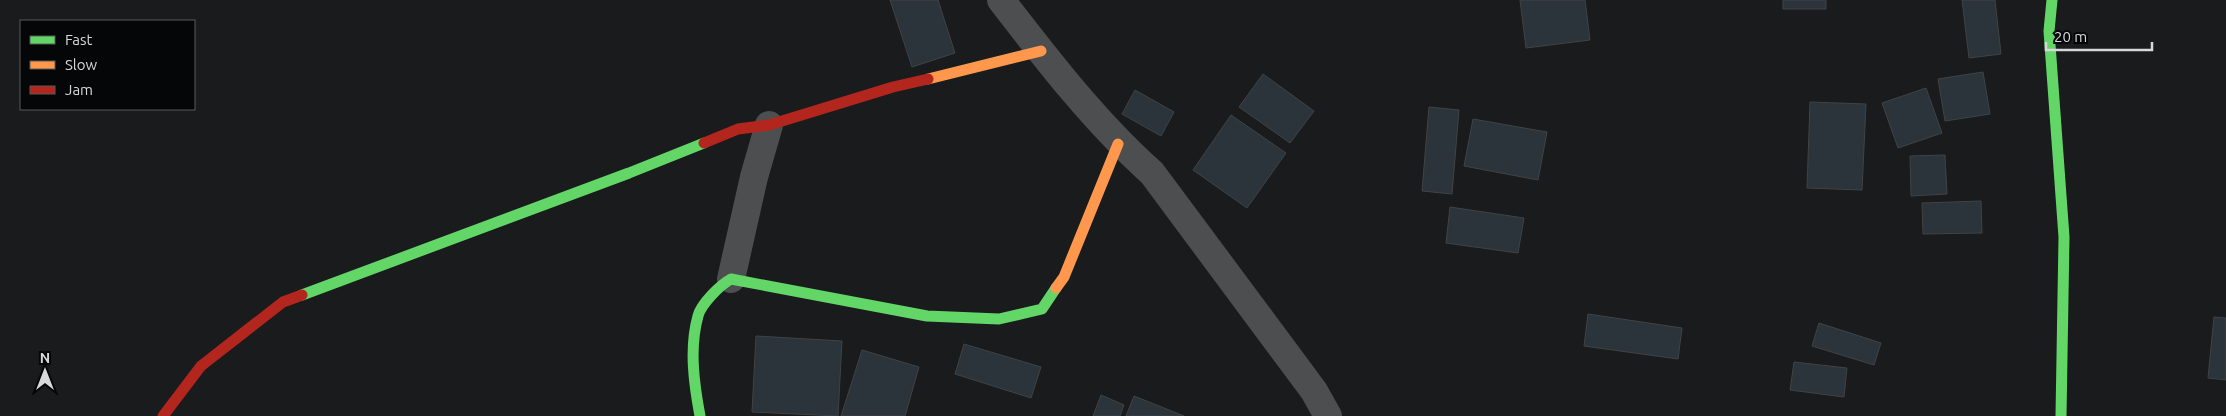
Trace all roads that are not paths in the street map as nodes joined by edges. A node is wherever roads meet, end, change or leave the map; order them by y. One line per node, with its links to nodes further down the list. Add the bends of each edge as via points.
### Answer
1 (1001, 0): 3 (street)
2 (2052, 0): 10 (street, via 2049,31 2064,237)
3 (1040, 51): 4 (street, via 893,88); 5 (street)
4 (769, 126): 6 (street); 7 (street, via 738,129 630,173 283,302 201,366)
5 (1118, 144): 6 (street, via 1064,277 1042,309 999,319 927,316); 9 (street, via 1152,173 1314,391)
6 (731, 279): 8 (street, via 720,286 698,314 694,385)
7 (162, 416)
8 (700, 416)
9 (1328, 416)
10 (2062, 416)

